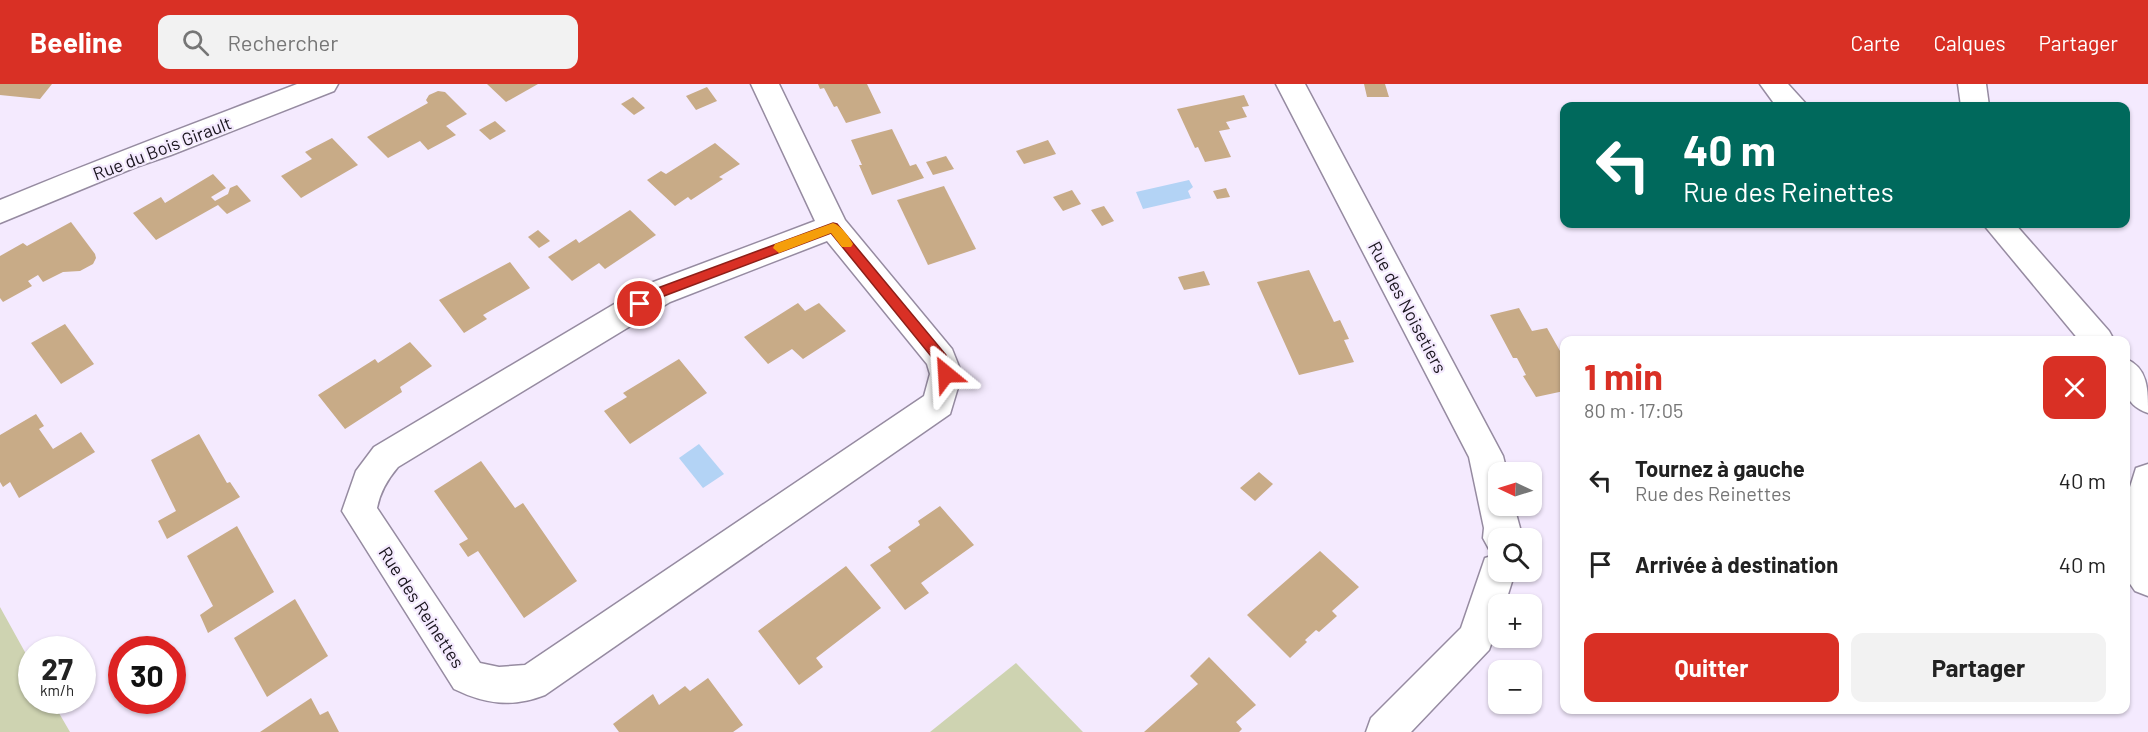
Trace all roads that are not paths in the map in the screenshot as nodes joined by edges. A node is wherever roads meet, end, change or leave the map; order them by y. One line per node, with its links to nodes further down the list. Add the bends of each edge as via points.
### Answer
1 (324, 84): 8 (street, Rue du Bois Girault)
2 (765, 84): 9 (street, Rue des Reinettes)
3 (1290, 84): 15 (street, Rue des Noisetiers, via 1486,456)
4 (1774, 84): 6 (street)
5 (1972, 84): 7 (street)
6 (1789, 102)
7 (1974, 102)
8 (0, 212)
9 (833, 228): 9 (street, Rue des Reinettes, via 659,293 386,458 372,472 362,491 359,511 467,676 504,688 532,682 938,404 946,374 941,358)
10 (2001, 228): 11 (street)
11 (2095, 336)
12 (2130, 377): 13 (street)
13 (2148, 399)
14 (2148, 479): 16 (street)
15 (1502, 528)
16 (2130, 551)
17 (2130, 556): 18 (street)
18 (2148, 579)
19 (1494, 582): 20 (street, via 1476,638)
20 (1385, 732)

